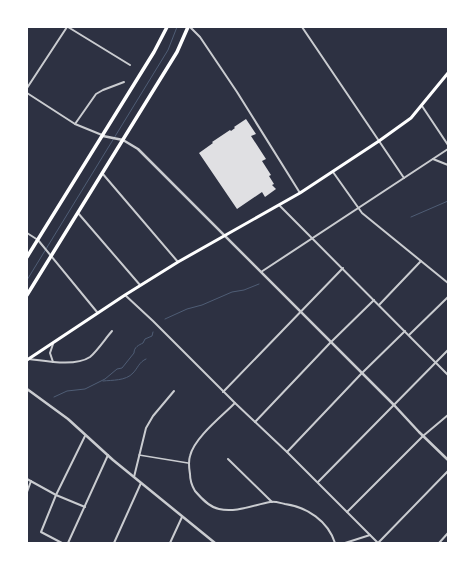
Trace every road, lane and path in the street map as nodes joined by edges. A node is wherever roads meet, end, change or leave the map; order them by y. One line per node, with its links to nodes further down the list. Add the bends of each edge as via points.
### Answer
1 (68, 27): 5 (street); 8 (street)
2 (167, 27): 12 (main road)
3 (189, 27): 13 (main road, via 177,52); 22 (street, via 200,37 237,92)
4 (302, 27): 14 (street)
5 (130, 65)
6 (448, 73): 10 (main road)
7 (124, 82): 11 (street, via 96,94)
8 (27, 88)
9 (27, 93): 11 (street)
10 (422, 106): 14 (main road, via 403,125); 15 (street)
11 (75, 124): 12 (street)
12 (105, 136): 13 (street); 29 (main road)
13 (123, 140): 20 (main road); 27 (street, via 138,149)
14 (379, 141): 19 (main road); 21 (street)
15 (448, 145)
16 (448, 149): 17 (street)
17 (433, 159): 18 (street); 21 (street)
18 (448, 165)
19 (333, 171): 22 (main road); 24 (street)
20 (102, 173): 25 (main road); 33 (street)
21 (404, 178): 24 (street)
22 (300, 193): 23 (main road)
23 (279, 205): 27 (main road); 28 (street)
24 (358, 208): 28 (street); 32 (street)
25 (78, 214): 30 (main road); 37 (street)
26 (27, 233): 29 (street)
27 (225, 236): 33 (main road); 35 (street)
28 (313, 238): 34 (street); 35 (street)
29 (38, 241): 30 (street); 31 (main road)
30 (50, 255): 39 (main road); 43 (street)
31 (27, 257)
32 (421, 261): 36 (street); 42 (street)
33 (178, 262): 37 (main road)
34 (343, 268): 41 (street); 44 (street)
35 (261, 272): 44 (street)
36 (448, 283)
37 (140, 286): 38 (main road)
38 (125, 294): 43 (main road); 58 (street)
39 (27, 295)
40 (448, 297): 47 (street)
41 (374, 300): 42 (street); 48 (street)
42 (378, 304): 46 (street)
43 (97, 312): 49 (main road)
44 (300, 312): 48 (street); 58 (street)
45 (112, 331): 52 (street, via 84,360)
46 (405, 331): 47 (street); 54 (street)
47 (409, 335): 53 (street)
48 (330, 343): 54 (street); 62 (street)
49 (54, 344): 51 (main road); 52 (street, via 50,352)
50 (448, 350): 53 (street)
51 (28, 360): 52 (street)
52 (53, 362)
53 (436, 363): 55 (street); 60 (street)
54 (361, 374): 60 (street); 65 (street)
55 (448, 375)
56 (27, 388): 63 (street, via 68,419)
57 (174, 391): 67 (street, via 146,428)
58 (223, 392): 59 (street)
59 (235, 403): 62 (street); 70 (street, via 197,441)
60 (394, 405): 64 (street); 75 (street)
61 (448, 415): 64 (street)
62 (255, 422): 65 (street)
63 (85, 436): 66 (street); 78 (street)
64 (423, 436): 69 (street); 81 (street)
65 (287, 452): 75 (street)
66 (108, 455): 72 (street); 80 (street)
67 (139, 455): 70 (street); 72 (street)
68 (228, 458): 79 (street)
69 (448, 460)
70 (188, 463): 79 (street, via 193,488 208,504 217,509 243,508)
71 (448, 471): 92 (street)
72 (134, 477): 76 (street)
73 (27, 479): 74 (street)
74 (31, 481): 77 (street); 78 (street)
75 (318, 482): 81 (street)
76 (141, 483): 82 (street); 87 (street)
77 (27, 492)
78 (56, 495): 80 (street); 85 (street, via 41,532)
79 (272, 502): 90 (street, via 309,511 326,527)
80 (85, 507): 86 (street)
81 (347, 512): 84 (street)
82 (183, 516): 88 (street); 89 (street)
83 (448, 534): 93 (street)
84 (370, 535): 91 (street); 92 (street)
85 (62, 543)
86 (68, 543)
87 (114, 543)
88 (170, 543)
89 (215, 543)
90 (335, 543)
91 (345, 543)
92 (378, 543)
93 (438, 543)

